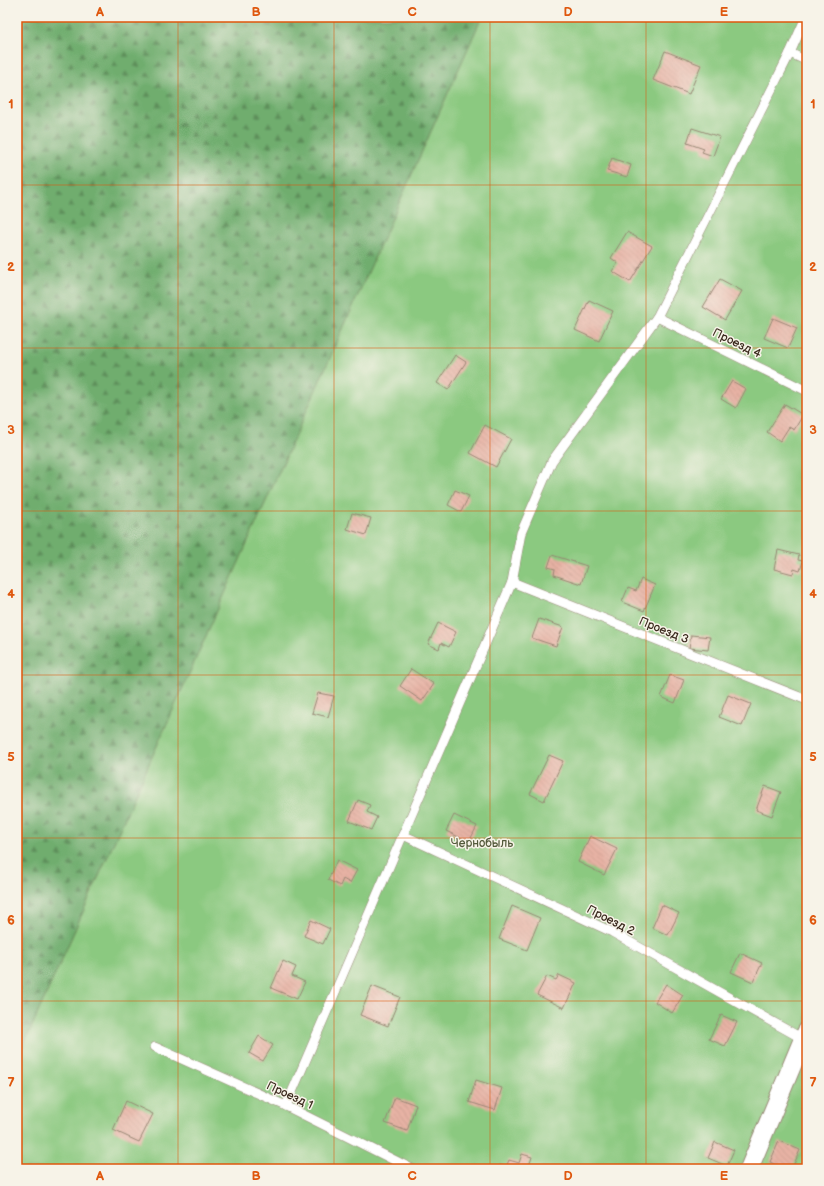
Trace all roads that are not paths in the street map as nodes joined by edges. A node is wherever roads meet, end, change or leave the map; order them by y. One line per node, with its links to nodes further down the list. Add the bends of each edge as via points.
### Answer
1 (806, 17): 2 (lane)
2 (790, 53): 3 (lane); 4 (lane)
3 (807, 61)
4 (657, 317): 5 (lane, Проезд 4); 6 (lane, via 552,461 521,533)
5 (807, 390)
6 (512, 582): 7 (lane, Проезд 3); 8 (lane)
7 (807, 700)
8 (403, 835): 9 (lane, Проезд 2, via 612,932); 11 (lane)
9 (805, 1035): 13 (street)
10 (155, 1047): 11 (lane, Проезд 1)
11 (286, 1106): 12 (lane, Проезд 1)
12 (412, 1169)
13 (749, 1169)

